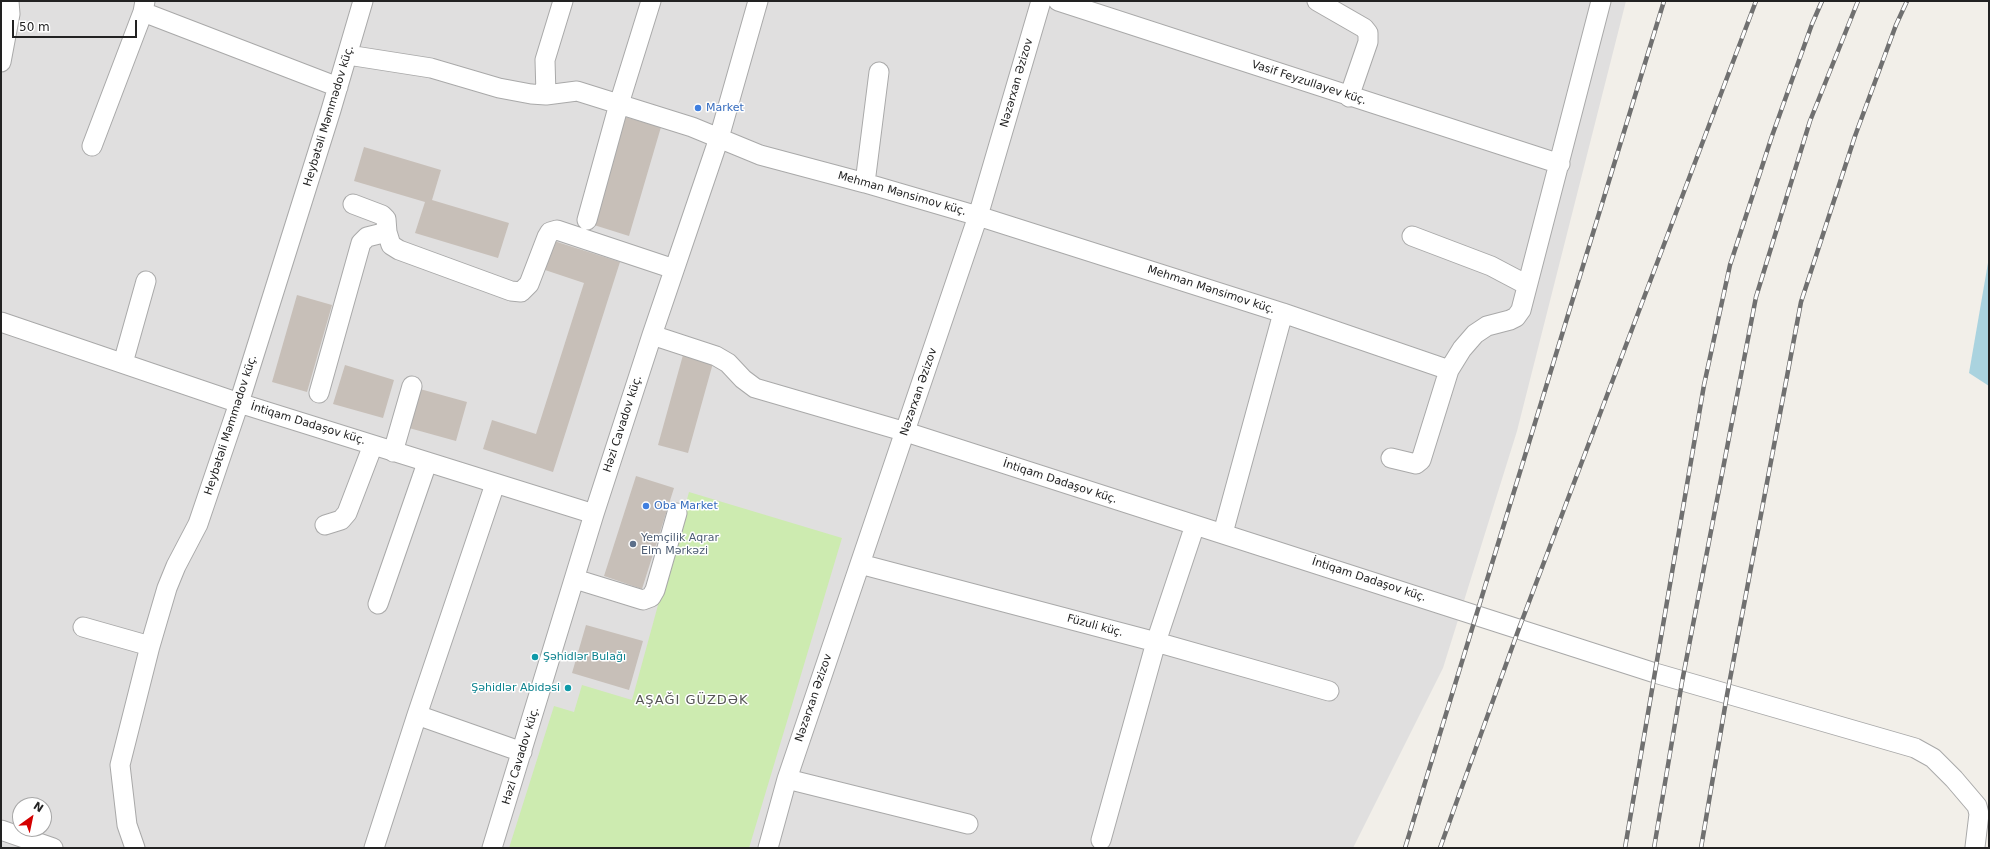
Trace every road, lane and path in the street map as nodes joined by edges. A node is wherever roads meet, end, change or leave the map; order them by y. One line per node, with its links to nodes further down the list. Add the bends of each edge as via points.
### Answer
1 (9, 1): 12 (street, via 10,14)
2 (363, 1): 11 (street, Heybətəli Məmmədov küç.)
3 (563, 1): 15 (street, via 545,60)
4 (651, 1): 17 (street)
5 (758, 1): 18 (street, Həzi Cavadov küç.)
6 (1041, 1): 23 (street, Nəzərxan Əzizov)
7 (1058, 1): 16 (street, Vasif Feyzullayev küç.)
8 (1317, 1): 16 (street, via 1364,28 1368,33 1368,42)
9 (1600, 1): 20 (street)
10 (144, 7): 14 (street); 19 (street)
11 (348, 55): 14 (street, Heybətəli Məmmədov küç.); 15 (street, Mehman Mənsimov küç., via 431,68 499,88)
12 (1, 62)
13 (878, 72): 21 (street)
14 (338, 87): 37 (street, Heybətəli Məmmədov küç.)
15 (546, 95): 17 (street, Mehman Mənsimov küç., via 577,91)
16 (1349, 97): 20 (street, Vasif Feyzullayev küç.)
17 (618, 104): 18 (street, Mehman Mənsimov küç.); 24 (street)
18 (719, 138): 21 (street, Mehman Mənsimov küç., via 760,155); 27 (street, Həzi Cavadov küç.)
19 (92, 146)
20 (1560, 164): 29 (street)
21 (865, 182): 23 (street, Mehman Mənsimov küç.)
22 (353, 204): 25 (street, via 382,215 386,219)
23 (978, 216): 30 (street, Mehman Mənsimov küç.); 38 (street, Nəzərxan Əzizov)
24 (587, 220)
25 (387, 232): 27 (street, via 391,245 399,250 511,291 521,292 529,284 547,237 550,232 558,230); 36 (street, via 367,237 361,243)
26 (1412, 236): 29 (street, via 1491,266)
27 (674, 269): 32 (street, Həzi Cavadov küç.)
28 (146, 281): 33 (street)
29 (1527, 285): 34 (street, via 1516,317 1488,326 1475,334)
30 (1283, 313): 34 (street, Mehman Mənsimov küç.); 48 (street)
31 (1, 322): 33 (street, İntiqam Dadaşov küç.)
32 (652, 334): 38 (street, İntiqam Dadaşov küç., via 716,356 728,363 755,388); 45 (street, Həzi Cavadov küç.)
33 (123, 364): 37 (street, İntiqam Dadaşov küç.)
34 (1449, 370): 41 (street, via 1421,460 1416,464)
35 (412, 386): 40 (street)
36 (319, 394)
37 (239, 403): 39 (street, İntiqam Dadaşov küç.); 54 (street, Heybətəli Məmmədov küç., via 198,524 167,588)
38 (906, 432): 47 (street, İntiqam Dadaşov küç.); 49 (street, Nəzərxan Əzizov)
39 (374, 445): 40 (street, İntiqam Dadaşov küç.); 46 (street, via 347,513 341,520)
40 (393, 452): 42 (street, İntiqam Dadaşov küç.)
41 (1391, 458)
42 (427, 463): 43 (street, İntiqam Dadaşov küç.); 51 (street)
43 (495, 484): 45 (street, İntiqam Dadaşov küç.); 56 (street)
44 (677, 513): 50 (street, via 651,597 643,600)
45 (594, 514): 50 (street, Həzi Cavadov küç.)
46 (325, 525)
47 (1195, 525): 48 (street, İntiqam Dadaşov küç.); 53 (street)
48 (1223, 532): 62 (street, İntiqam Dadaşov küç., via 1518,631 1682,682 1915,748 1933,758 1977,806 1979,814)
49 (860, 564): 53 (street, Füzuli küç.); 58 (street, Nəzərxan Əzizov)
50 (575, 579): 57 (street, Həzi Cavadov küç.)
51 (378, 604)
52 (83, 627): 54 (street)
53 (1156, 642): 55 (street, Füzuli küç.); 61 (street)
54 (150, 646): 64 (street, Heybətəli Məmmədov küç., via 120,765 127,825)
55 (1329, 691)
56 (417, 715): 57 (street); 65 (street)
57 (522, 752): 66 (street, Həzi Cavadov küç.)
58 (787, 780): 59 (street); 67 (street, Nəzərxan Əzizov)
59 (968, 824)
60 (1, 830): 63 (street)
61 (1101, 840)
62 (1976, 847)
63 (53, 848)
64 (135, 848)
65 (374, 848)
66 (492, 848)
67 (768, 848)

